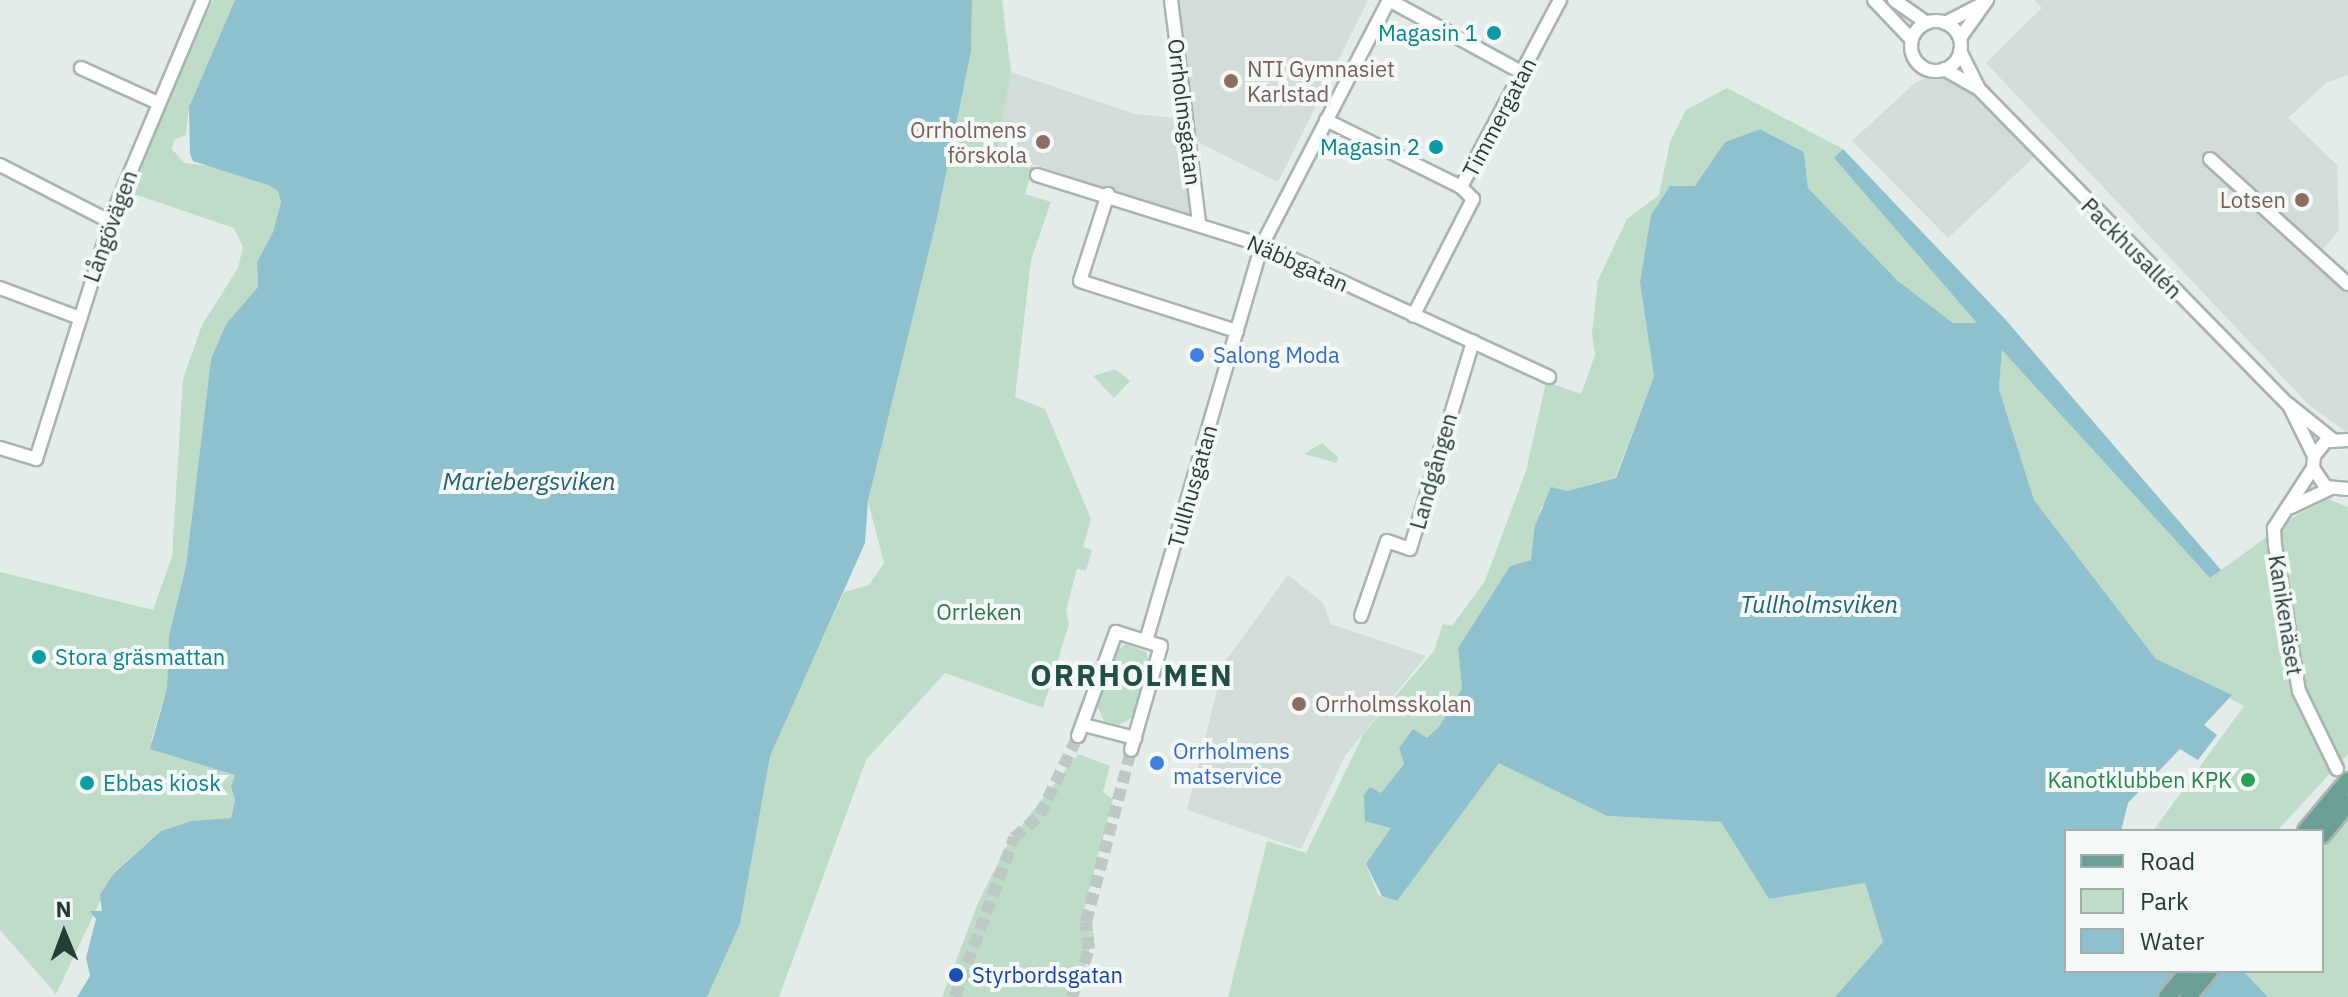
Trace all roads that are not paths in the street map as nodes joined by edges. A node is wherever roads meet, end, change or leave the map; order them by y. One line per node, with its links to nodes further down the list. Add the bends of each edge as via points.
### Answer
1 (203, 0): 16 (street, Långövägen)
2 (1171, 0): 24 (street, Orrholmsgatan)
3 (1389, 0): 14 (street); 17 (street, Tullhusgatan)
4 (1560, 0): 14 (street, Timmergatan)
5 (1874, 0): 10 (street)
6 (1894, 0): 8 (street)
7 (1986, 2): 9 (street); 11 (street)
8 (1927, 23): 9 (street); 10 (street)
9 (1945, 23): 11 (street)
10 (1912, 40): 13 (street, via 1921,65)
11 (1960, 45): 13 (street); 15 (street, Packhusallén)
12 (81, 68): 16 (street)
13 (1944, 69): 15 (street, Packhusallén)
14 (1523, 73): 21 (street, Timmergatan)
15 (1979, 89): 33 (street, Packhusallén)
16 (158, 103): 23 (street, Långövägen)
17 (1326, 120): 21 (street); 25 (street, Tullhusgatan)
18 (2210, 159): 26 (street)
19 (0, 165): 23 (street)
20 (1037, 175): 22 (street, Näbbgatan)
21 (1461, 187): 28 (street, Timmergatan, via 1473,199)
22 (1108, 194): 24 (street, Näbbgatan); 30 (street, via 1080,281)
23 (111, 222): 29 (street, Långövägen)
24 (1199, 223): 25 (street, Näbbgatan)
25 (1262, 245): 28 (street, Näbbgatan); 30 (street, Tullhusgatan)
26 (2348, 284)
27 (0, 288): 29 (street)
28 (1413, 316): 31 (street, Näbbgatan)
29 (77, 317): 35 (street, Långövägen, via 36,459)
30 (1237, 331): 40 (street, Tullhusgatan)
31 (1473, 341): 32 (street, Näbbgatan); 39 (street, Landgången, via 1410,549 1387,541)
32 (1549, 377)
33 (2288, 404): 34 (street, Packhusallén); 36 (street, Packhusallén)
34 (2342, 439): 36 (street)
35 (0, 448)
36 (2314, 462): 37 (street, Packhusallén); 38 (street, Kanikenäset)
37 (2340, 491): 38 (street)
38 (2291, 507): 41 (street, Kanikenäset, via 2274,528 2296,678)
39 (1361, 616)
40 (1146, 641): 40 (street, via 1161,646 1133,744 1081,730 1116,632)
41 (2343, 775): 43 (main road)
42 (2348, 803): 44 (main road)
43 (2307, 829)
44 (2324, 833)
45 (2187, 973): 47 (main road)
46 (2207, 973): 48 (main road)
47 (2167, 997)
48 (2188, 997)

